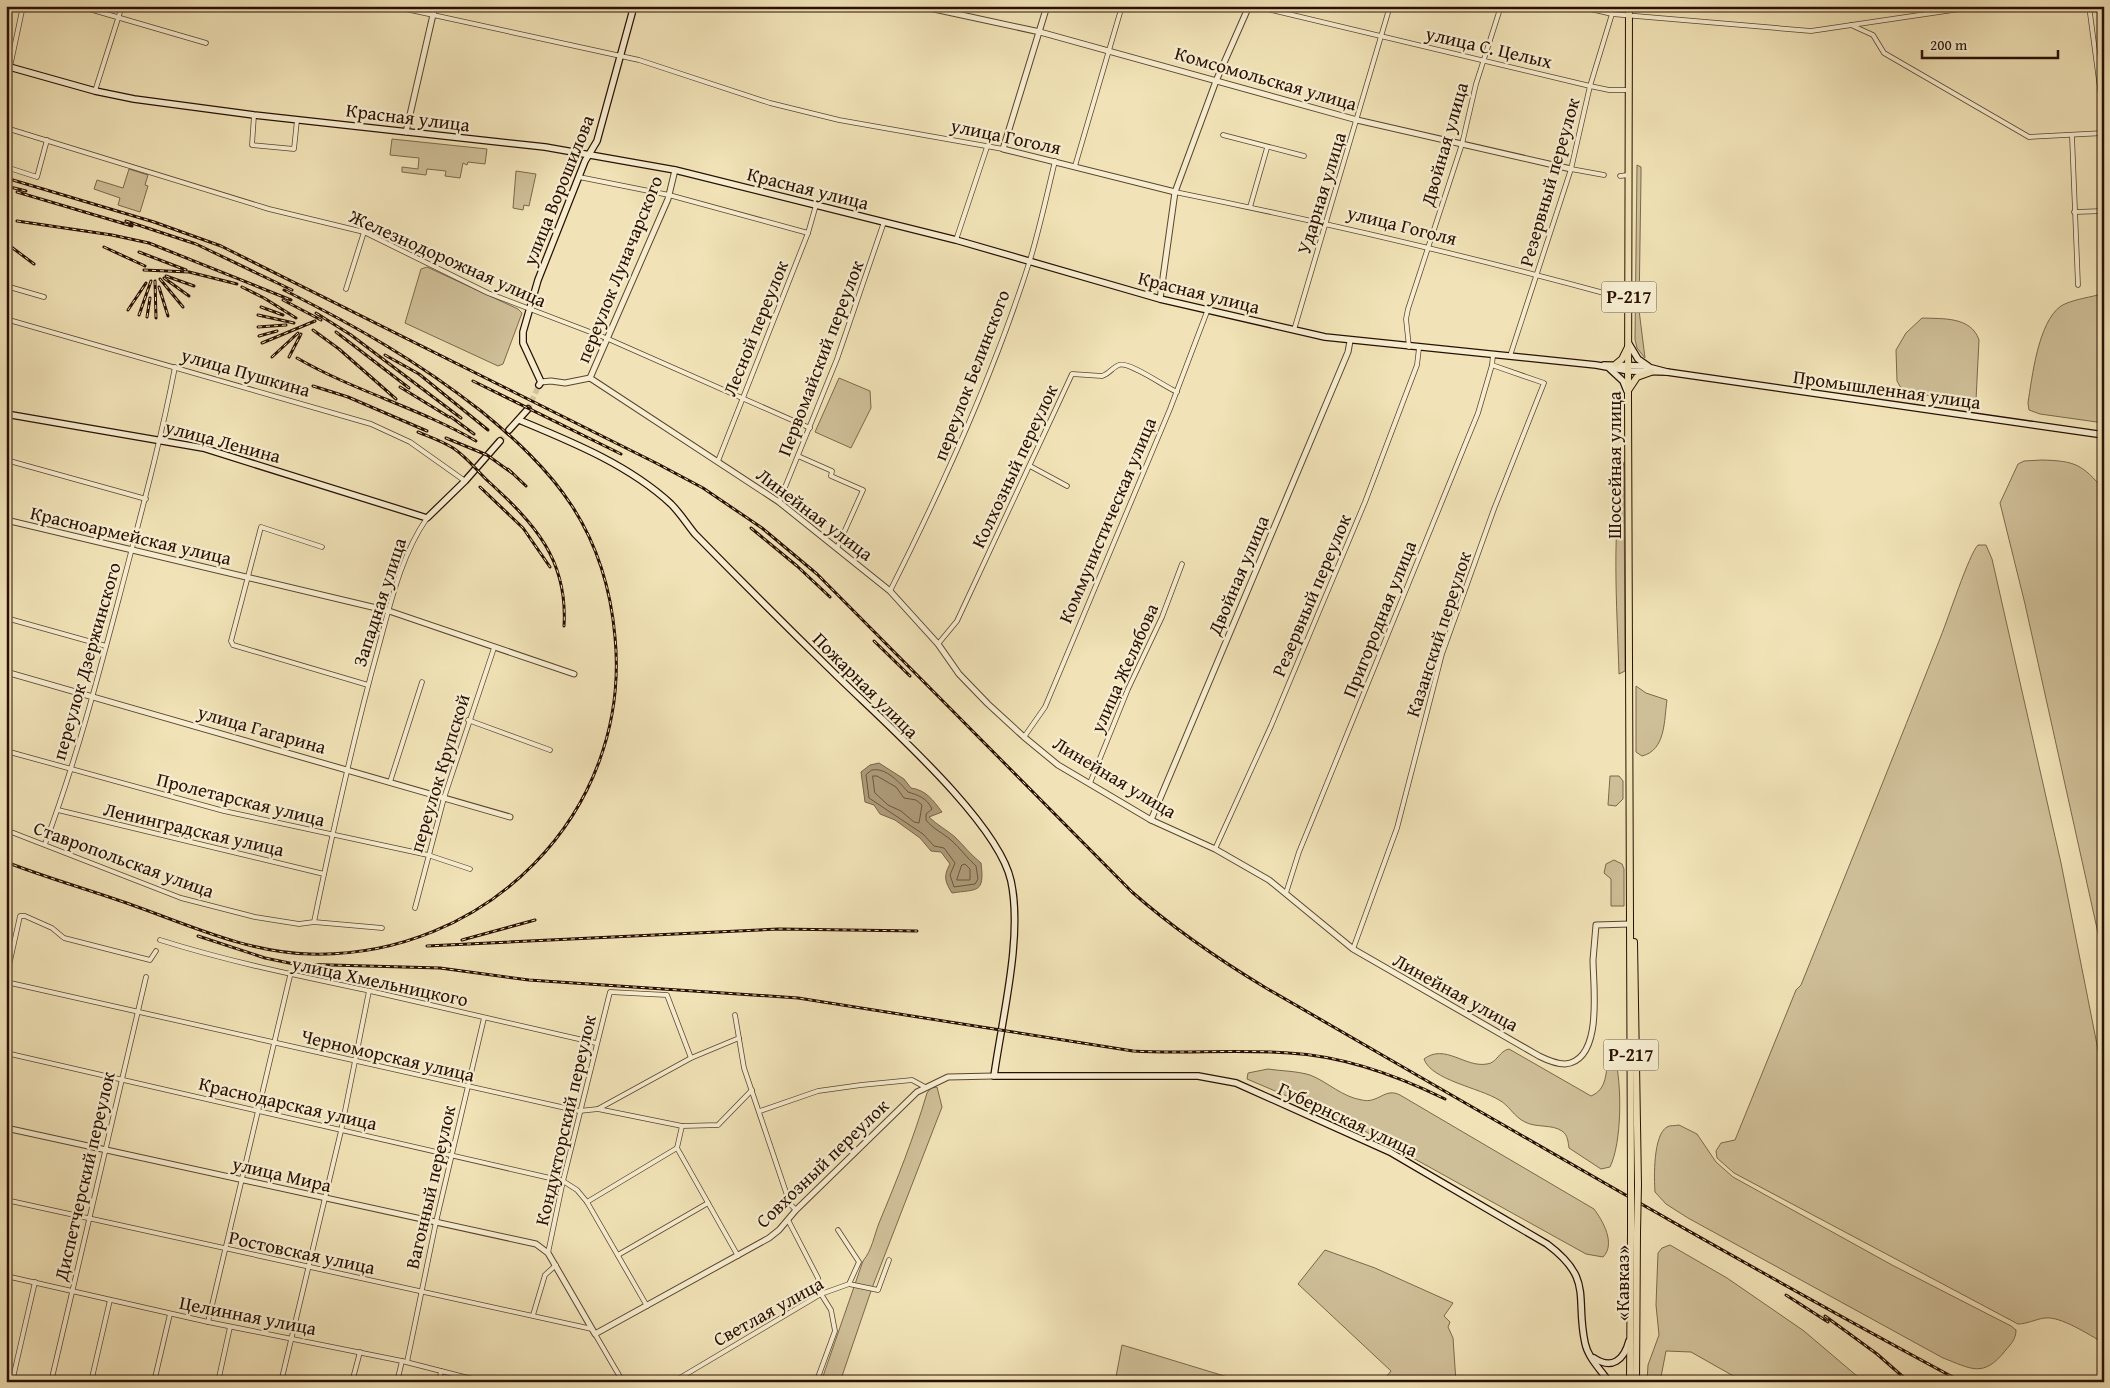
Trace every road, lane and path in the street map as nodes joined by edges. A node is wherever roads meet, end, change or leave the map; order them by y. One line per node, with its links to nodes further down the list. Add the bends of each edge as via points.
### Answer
1 (23, 6): 29 (street)
2 (79, 6): 21 (street)
3 (122, 6): 21 (street)
4 (392, 6): 18 (street, улица Гоголя)
5 (435, 6): 18 (street)
6 (634, 6): 27 (main road, улица Ворошилова)
7 (920, 6): 23 (street, Комсомольская улица)
8 (1047, 6): 23 (street)
9 (1122, 6): 26 (street)
10 (1249, 6): 30 (street)
11 (1255, 6): 24 (street, улица С. Целых)
12 (1390, 6): 24 (street, Ударная улица)
13 (1501, 6): 28 (street, Двойная улица)
14 (1578, 6): 19 (street)
15 (1629, 6): 20 (highway, Шоссейная улица / Р-217)
16 (1980, 6): 22 (street)
17 (2089, 6): 35 (street)
18 (433, 14): 27 (street, улица Гоголя); 39 (street)
19 (1612, 14): 20 (street); 31 (street, Резервный переулок)
20 (1629, 16): 22 (street, via 1811,31); 32 (highway, Шоссейная улица / Р-217)
21 (119, 17): 25 (street); 33 (street)
22 (1851, 25): 42 (street, via 1873,35 1884,53 2029,138)
23 (1040, 32): 26 (street, Комсомольская улица); 47 (street)
24 (1382, 36): 28 (street, улица С. Целых); 37 (street, Ударная улица)
25 (206, 43)
26 (1110, 50): 30 (street, Комсомольская улица); 51 (street)
27 (619, 56): 45 (street, улица Гоголя, via 770,103 830,118); 48 (main road, улица Ворошилова, via 597,141)
28 (1484, 59): 31 (street, улица С. Целых); 44 (street, Двойная улица)
29 (8, 67): 33 (main road, Красная улица)
30 (1216, 81): 37 (street, Комсомольская улица); 59 (street)
31 (1590, 86): 32 (street, улица С. Целых); 53 (street, Резервный переулок)
32 (1629, 90): 55 (highway, Шоссейная улица / Р-217)
33 (96, 91): 34 (main road, Красная улица, via 150,102)
34 (254, 115): 36 (main road, Красная улица); 36 (street, via 252,145 294,149)
35 (2104, 118)
36 (297, 119): 39 (main road, Красная улица)
37 (1357, 120): 44 (street, Комсомольская улица); 66 (street, Ударная улица)
38 (7, 128): 43 (street, Железнодорожная улица)
39 (406, 132): 48 (main road, Красная улица)
40 (2104, 133): 42 (street)
41 (1223, 135): 46 (street)
42 (2072, 136): 64 (street)
43 (47, 140): 52 (street, via 37,177); 67 (street, Железнодорожная улица, via 269,209)
44 (1462, 144): 53 (street, Комсомольская улица); 70 (street, Двойная улица)
45 (987, 147): 47 (street, улица Гоголя); 69 (street)
46 (1267, 148): 49 (street); 62 (street)
47 (1003, 149): 50 (street, улица Гоголя)
48 (589, 154): 54 (main road, Красная улица); 58 (main road, улица Ворошилова)
49 (1304, 156)
50 (1055, 161): 51 (street, улица Гоголя); 71 (street, переулок Белинского)
51 (1075, 166): 59 (street, улица Гоголя)
52 (6, 167)
53 (1571, 169): 56 (street, Комсомольская улица); 72 (street, Резервный переулок)
54 (675, 170): 60 (street, переулок Луначарского); 61 (main road, Красная улица)
55 (1628, 175): 57 (street); 86 (highway, Шоссейная улица / Р-217)
56 (1604, 176)
57 (1620, 176)
58 (579, 177): 60 (street); 79 (main road, улица Ворошилова)
59 (1175, 192): 62 (street, улица Гоголя); 78 (street)
60 (669, 195): 68 (street); 84 (street, переулок Луначарского)
61 (816, 205): 65 (main road, Красная улица); 68 (street, Лесной переулок)
62 (1250, 207): 66 (street, улица Гоголя)
63 (2104, 211): 64 (street)
64 (2074, 212): 73 (street)
65 (884, 222): 69 (main road, Красная улица); 107 (street, Первомайский переулок)
66 (1326, 222): 70 (street, улица Гоголя); 82 (street, Ударная улица)
67 (364, 232): 75 (street); 79 (street, Железнодорожная улица)
68 (808, 233): 103 (street, Лесной переулок)
69 (956, 240): 71 (main road, Красная улица)
70 (1429, 247): 72 (street, улица Гоголя); 87 (street, Двойная улица, via 1408,309)
71 (1029, 262): 78 (main road, Красная улица); 127 (street, переулок Белинского, via 972,417 927,519)
72 (1538, 274): 76 (street, улица Гоголя); 90 (street, Резервный переулок)
73 (2078, 285)
74 (6, 286): 77 (street)
75 (346, 289)
76 (1615, 296)
77 (44, 297)
78 (1160, 299): 80 (main road, Красная улица)
79 (529, 309): 84 (street, Железнодорожная улица); 100 (main road, улица Ворошилова, via 523,343)
80 (1208, 309): 82 (main road, Красная улица); 101 (street, Коммунистическая улица)
81 (8, 319): 83 (street); 94 (street, улица Пушкина)
82 (1294, 330): 85 (main road, Красная улица)
83 (6, 332)
84 (606, 338): 99 (street, переулок Луначарского); 103 (street, Железнодорожная улица)
85 (1350, 341): 87 (main road, Красная улица); 149 (street, Двойная улица, via 1317,428)
86 (1629, 344): 91 (highway); 96 (highway, Шоссейная улица / Р-217); 97 (main road, via 1638,359)
87 (1409, 347): 88 (main road, Красная улица)
88 (1419, 348): 89 (main road, Красная улица); 153 (street, Резервный переулок, via 1417,366 1365,502 1271,726)
89 (1493, 355): 90 (main road, Красная улица); 92 (street, Пригородная улица)
90 (1510, 356): 93 (main road, Красная улица)
91 (1616, 364): 93 (main road, Красная улица); 96 (main road, Красная улица)
92 (1492, 365): 157 (street, Пригородная улица, via 1478,413 1303,843); 163 (street, Казанский переулок, via 1544,383 1442,654 1397,828)
93 (1596, 365): 95 (main road, Красная улица)
94 (175, 367): 110 (street, переулок Дзержинского); 116 (street, улица Пушкина, via 388,430)
95 (1608, 368): 96 (main road, Красная улица); 102 (main road, via 1623,381)
96 (1629, 368): 97 (main road, Красная улица); 102 (highway, Шоссейная улица / Р-217)
97 (1651, 370): 98 (main road, Красная улица); 102 (highway, via 1637,377)
98 (1666, 372): 109 (main road, Промышленная улица)
99 (590, 378): 100 (street, via 565,384 550,381); 114 (street, Линейная улица)
100 (540, 384)
101 (1177, 392): 115 (street, Колхозный переулок, via 1123,364 1102,376 1072,374); 139 (street, Коммунистическая улица, via 1045,707)
102 (1628, 395): 160 (highway, Шоссейная улица / Р-217)
103 (742, 399): 107 (street, Железнодорожная улица); 114 (street, Лесной переулок)
104 (528, 409): 106 (main road)
105 (6, 414): 110 (main road, улица Ленина)
106 (519, 420): 108 (main road); 178 (main road, Пожарная улица, via 626,470 671,504 695,534 953,792 992,840 1010,879 1014,911 1012,953)
107 (810, 428): 112 (street, Первомайский переулок)
108 (509, 430)
109 (2104, 436)
110 (161, 439): 118 (street, переулок Дзержинского); 120 (main road, улица Ленина, via 244,460)
111 (500, 441): 116 (main road, Западная улица)
112 (798, 456): 119 (street, Первомайский переулок); 123 (street, via 863,490)
113 (6, 460): 118 (street)
114 (718, 461): 119 (street, Линейная улица)
115 (1030, 466): 117 (street); 130 (street, Колхозный переулок, via 956,621)
116 (465, 481): 120 (main road, Западная улица)
117 (1067, 486)
118 (146, 500): 124 (street, переулок Дзержинского)
119 (779, 502): 123 (street, Линейная улица)
120 (427, 518): 128 (street, Западная улица, via 414,537)
121 (6, 520): 124 (street, Красноармейская улица)
122 (322, 547): 126 (street, Красноармейская улица, via 261,527)
123 (837, 548): 127 (street, Линейная улица)
124 (132, 550): 126 (street, Красноармейская улица); 131 (street, переулок Дзержинского)
125 (1182, 564): 145 (street, улица Желябова)
126 (248, 578): 128 (street, Красноармейская улица); 136 (street, Западная улица, via 232,645)
127 (890, 591): 130 (street, Линейная улица)
128 (389, 611): 132 (street, Красноармейская улица); 136 (street, Западная улица)
129 (6, 618): 131 (street)
130 (938, 644): 139 (street, Линейная улица, via 959,674)
131 (106, 646): 137 (street, переулок Дзержинского)
132 (494, 648): 134 (street, Красноармейская улица); 138 (street, переулок Крупской)
133 (6, 672): 137 (street, улица Гагарина)
134 (574, 674)
135 (422, 682): 144 (street)
136 (368, 685): 143 (street, Западная улица)
137 (91, 696): 142 (street, переулок Дзержинского); 143 (street, улица Гагарина)
138 (468, 720): 140 (street); 146 (street, переулок Крупской)
139 (1024, 737): 145 (street, Линейная улица, via 1058,765)
140 (550, 750)
141 (6, 751): 142 (street, Пролетарская улица)
142 (70, 767): 147 (street, переулок Дзержинского); 151 (street, Пролетарская улица, via 224,810)
143 (346, 768): 144 (street, улица Гагарина); 151 (street, Западная улица)
144 (390, 782): 146 (street, улица Гагарина)
145 (1090, 783): 149 (street, Линейная улица)
146 (444, 798): 148 (street, улица Гагарина); 154 (street, переулок Крупской)
147 (58, 810): 152 (street, переулок Дзержинского); 156 (street, Ленинградская улица)
148 (510, 817)
149 (1151, 820): 153 (street, Линейная улица)
150 (6, 830): 152 (street, Ставропольская улица)
151 (331, 835): 154 (street, Пролетарская улица); 156 (street, Западная улица)
152 (45, 844): 159 (street, Ставропольская улица, via 196,902 299,924)
153 (1215, 849): 157 (street, Линейная улица, via 1269,880)
154 (428, 855): 155 (street, Пролетарская улица); 158 (street, переулок Крупской)
155 (470, 870)
156 (324, 874): 159 (street, Западная улица)
157 (1286, 894): 163 (street, Линейная улица)
158 (416, 908)
159 (314, 922): 161 (street, Ставропольская улица)
160 (1630, 924): 163 (street, Линейная улица, via 1596,924 1593,1033 1578,1058 1566,1064 1553,1062); 195 (highway, Шоссейная улица / Р-217, via 1635,950)
161 (382, 928)
162 (160, 940): 165 (street, улица Хмельницкого)
163 (1353, 949)
164 (156, 951): 167 (street, via 150,960 64,938 52,928 20,916)
165 (290, 976): 168 (street, улица Хмельницкого); 173 (street)
166 (146, 977): 169 (street, Диспетчерский переулок)
167 (6, 981): 169 (street, Черноморская улица)
168 (370, 991): 171 (street, улица Хмельницкого); 177 (street)
169 (137, 1012): 173 (street, Черноморская улица); 179 (street, Диспетчерский переулок)
170 (735, 1015): 172 (street)
171 (484, 1018): 174 (street, улица Хмельницкого); 180 (street, Вагонный переулок)
172 (739, 1038): 176 (street); 182 (street)
173 (272, 1042): 177 (street, Черноморская улица); 184 (street)
174 (596, 1043): 176 (street, Кондукторский переулок, via 610,992 667,995); 185 (street, Кондукторский переулок)
175 (6, 1054): 179 (street, Краснодарская улица)
176 (691, 1058): 183 (street)
177 (356, 1062): 180 (street, Черноморская улица); 189 (street)
178 (994, 1076): 181 (street, Совхозный переулок, via 948,1077); 229 (main road, Губернская улица, via 1218,1078 1349,1132 1399,1157 1561,1255 1574,1271 1581,1290 1585,1344)
179 (121, 1080): 184 (street, Краснодарская улица); 191 (street, Диспетчерский переулок)
180 (467, 1086): 185 (street, Черноморская улица); 192 (street, Вагонный переулок)
181 (924, 1087): 186 (street, via 912,1080 844,1087 818,1091); 200 (street, Совхозный переулок)
182 (752, 1090): 186 (street); 187 (street, Черноморская улица, via 718,1125)
183 (598, 1109): 185 (street, Черноморская улица); 187 (street, Черноморская улица)
184 (256, 1110): 189 (street, Краснодарская улица); 193 (street)
185 (579, 1111): 194 (street, Кондукторский переулок)
186 (760, 1111): 200 (street, via 790,1204)
187 (682, 1126): 190 (street)
188 (6, 1128): 191 (street, улица Мира)
189 (341, 1130): 192 (street, Краснодарская улица); 196 (street)
190 (677, 1148): 198 (street); 199 (street)
191 (106, 1149): 193 (street, улица Мира); 201 (street, Диспетчерский переулок)
192 (451, 1154): 194 (street, Краснодарская улица); 203 (street, Вагонный переулок)
193 (241, 1180): 196 (street, улица Мира); 206 (street)
194 (563, 1181): 198 (street); 207 (street, Кондукторский переулок)
195 (1634, 1185): 205 (highway, «Кавказ» / Р-217, bridge)
196 (324, 1198): 203 (street, улица Мира); 212 (street)
197 (6, 1200): 201 (street, Ростовская улица)
198 (587, 1202): 208 (street)
199 (708, 1203): 208 (street); 209 (street)
200 (796, 1210): 202 (street, Совхозный переулок)
201 (88, 1218): 206 (street, Ростовская улица); 216 (street, Диспетчерский переулок)
202 (788, 1220): 209 (street, Совхозный переулок, via 769,1238); 218 (street, via 818,1278)
203 (436, 1222): 207 (street, улица Мира, via 536,1244); 217 (street, Вагонный переулок)
204 (838, 1230): 215 (street, Светлая улица, via 859,1262)
205 (1634, 1232): 226 (highway, «Кавказ» / Р-217); 248 (highway, «Кавказ» / Р-217)
206 (225, 1249): 212 (street, Ростовская улица); 223 (street)
207 (548, 1253): 211 (street)
208 (618, 1255): 220 (street)
209 (738, 1256): 220 (street, Совхозный переулок)
210 (890, 1260): 215 (street, via 878,1290)
211 (556, 1265): 222 (street, via 545,1275); 225 (street)
212 (308, 1266): 217 (street, Ростовская улица); 227 (street)
213 (6, 1276): 214 (street, Целинная улица)
214 (35, 1282): 216 (street, Целинная улица); 234 (street)
215 (849, 1284): 218 (street, Светлая улица)
216 (71, 1292): 219 (street, Целинная улица); 235 (street, Диспетчерский переулок)
217 (421, 1292): 222 (street, Ростовская улица); 231 (street, Вагонный переулок)
218 (821, 1294): 233 (street, via 831,1310 835,1331); 245 (street, Светлая улица)
219 (110, 1300): 221 (street, Целинная улица); 236 (street)
220 (647, 1306): 225 (street, Совхозный переулок)
221 (170, 1314): 223 (street, Целинная улица); 237 (street)
222 (533, 1315): 225 (street, Ростовская улица)
223 (208, 1322): 224 (street, Целинная улица)
224 (230, 1326): 227 (street, Целинная улица); 238 (street)
225 (594, 1331): 244 (street)
226 (1630, 1334): 229 (main road, via 1624,1355 1615,1364 1601,1363); 247 (highway, «Кавказ» / Р-217)
227 (291, 1337): 228 (street, Целинная улица); 239 (street)
228 (360, 1352): 230 (street, Целинная улица); 240 (street)
229 (1590, 1355): 246 (main road)
230 (402, 1361): 231 (street, Целинная улица); 241 (street)
231 (407, 1362): 232 (street, Целинная улица)
232 (441, 1370): 242 (street); 243 (street, Целинная улица)
233 (816, 1381)
234 (12, 1382)
235 (51, 1382)
236 (91, 1382)
237 (154, 1382)
238 (218, 1382)
239 (281, 1382)
240 (352, 1382)
241 (397, 1382)
242 (438, 1382)
243 (484, 1382)
244 (623, 1382)
245 (673, 1382)
246 (1610, 1382)
247 (1630, 1382)
248 (1636, 1382)

